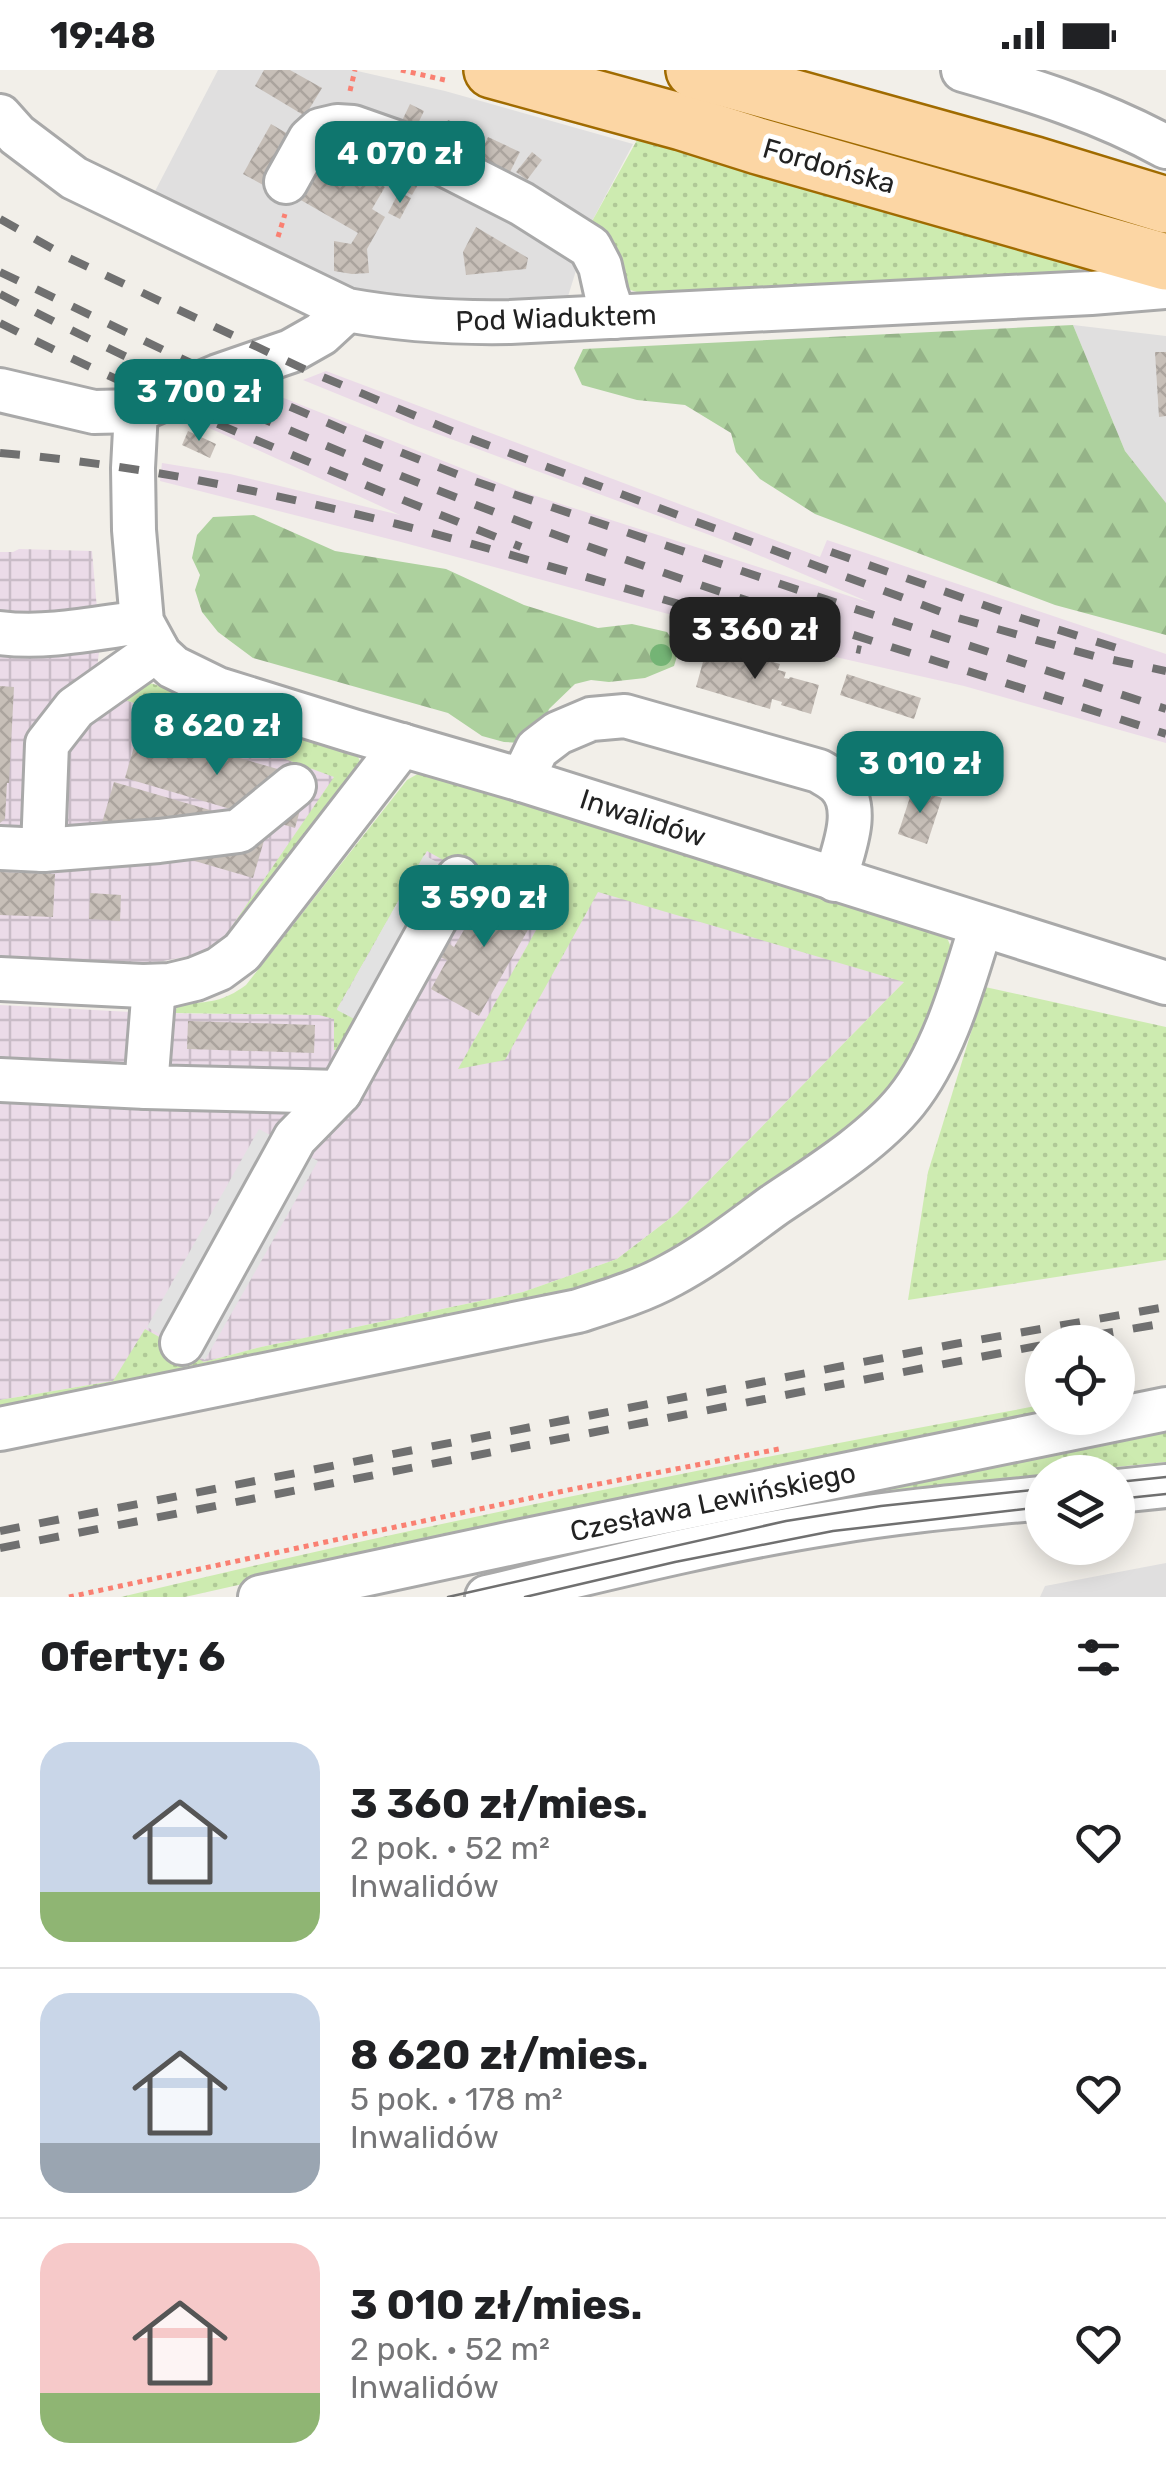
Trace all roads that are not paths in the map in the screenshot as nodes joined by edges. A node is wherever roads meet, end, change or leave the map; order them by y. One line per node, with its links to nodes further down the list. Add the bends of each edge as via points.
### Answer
1 (694, 70): 7 (main road, Fordońska)
2 (963, 70): 5 (street, via 1076,106)
3 (484, 75): 8 (main road, Fordońska)
4 (0, 116): 10 (street, Pod Wiaduktem, via 74,178)
5 (1166, 146)
6 (286, 182): 11 (street, via 320,130 353,127 410,146 590,248)
7 (1166, 205)
8 (1166, 262)
9 (1166, 287): 11 (street, Pod Wiaduktem)
10 (348, 310): 11 (street, Pod Wiaduktem, via 430,322); 13 (street, via 290,350)
11 (614, 317)
12 (0, 390): 13 (street, via 94,412)
13 (136, 411): 15 (street, via 134,514)
14 (0, 633): 15 (street)
15 (150, 636): 16 (street, Inwalidów, via 174,667 218,689); 20 (street, via 47,744)
16 (402, 745): 17 (street, Inwalidów); 26 (street, via 242,952 195,979)
17 (522, 780): 22 (street, Inwalidów); 22 (street, via 537,749 558,733 592,718 626,716 819,770 842,787 849,808)
18 (294, 786): 20 (street, via 239,831)
19 (0, 848): 20 (street)
20 (43, 850)
21 (458, 878): 29 (street)
22 (834, 880): 23 (street, Inwalidów)
23 (981, 926): 25 (street, Inwalidów); 32 (street, via 932,1062 905,1102 831,1166 671,1275 578,1311)
24 (0, 979): 26 (street)
25 (1166, 983)
26 (154, 986): 28 (street)
27 (0, 1080): 28 (street)
28 (146, 1087): 29 (street)
29 (340, 1092): 30 (street, via 295,1138)
30 (182, 1342)
31 (1166, 1409): 36 (street, Czesława Lewińskiego)
32 (0, 1429)
33 (1166, 1486): 34 (street)
34 (1135, 1489)
35 (1025, 1500): 37 (street, via 787,1530)
36 (260, 1597)
37 (487, 1597)

